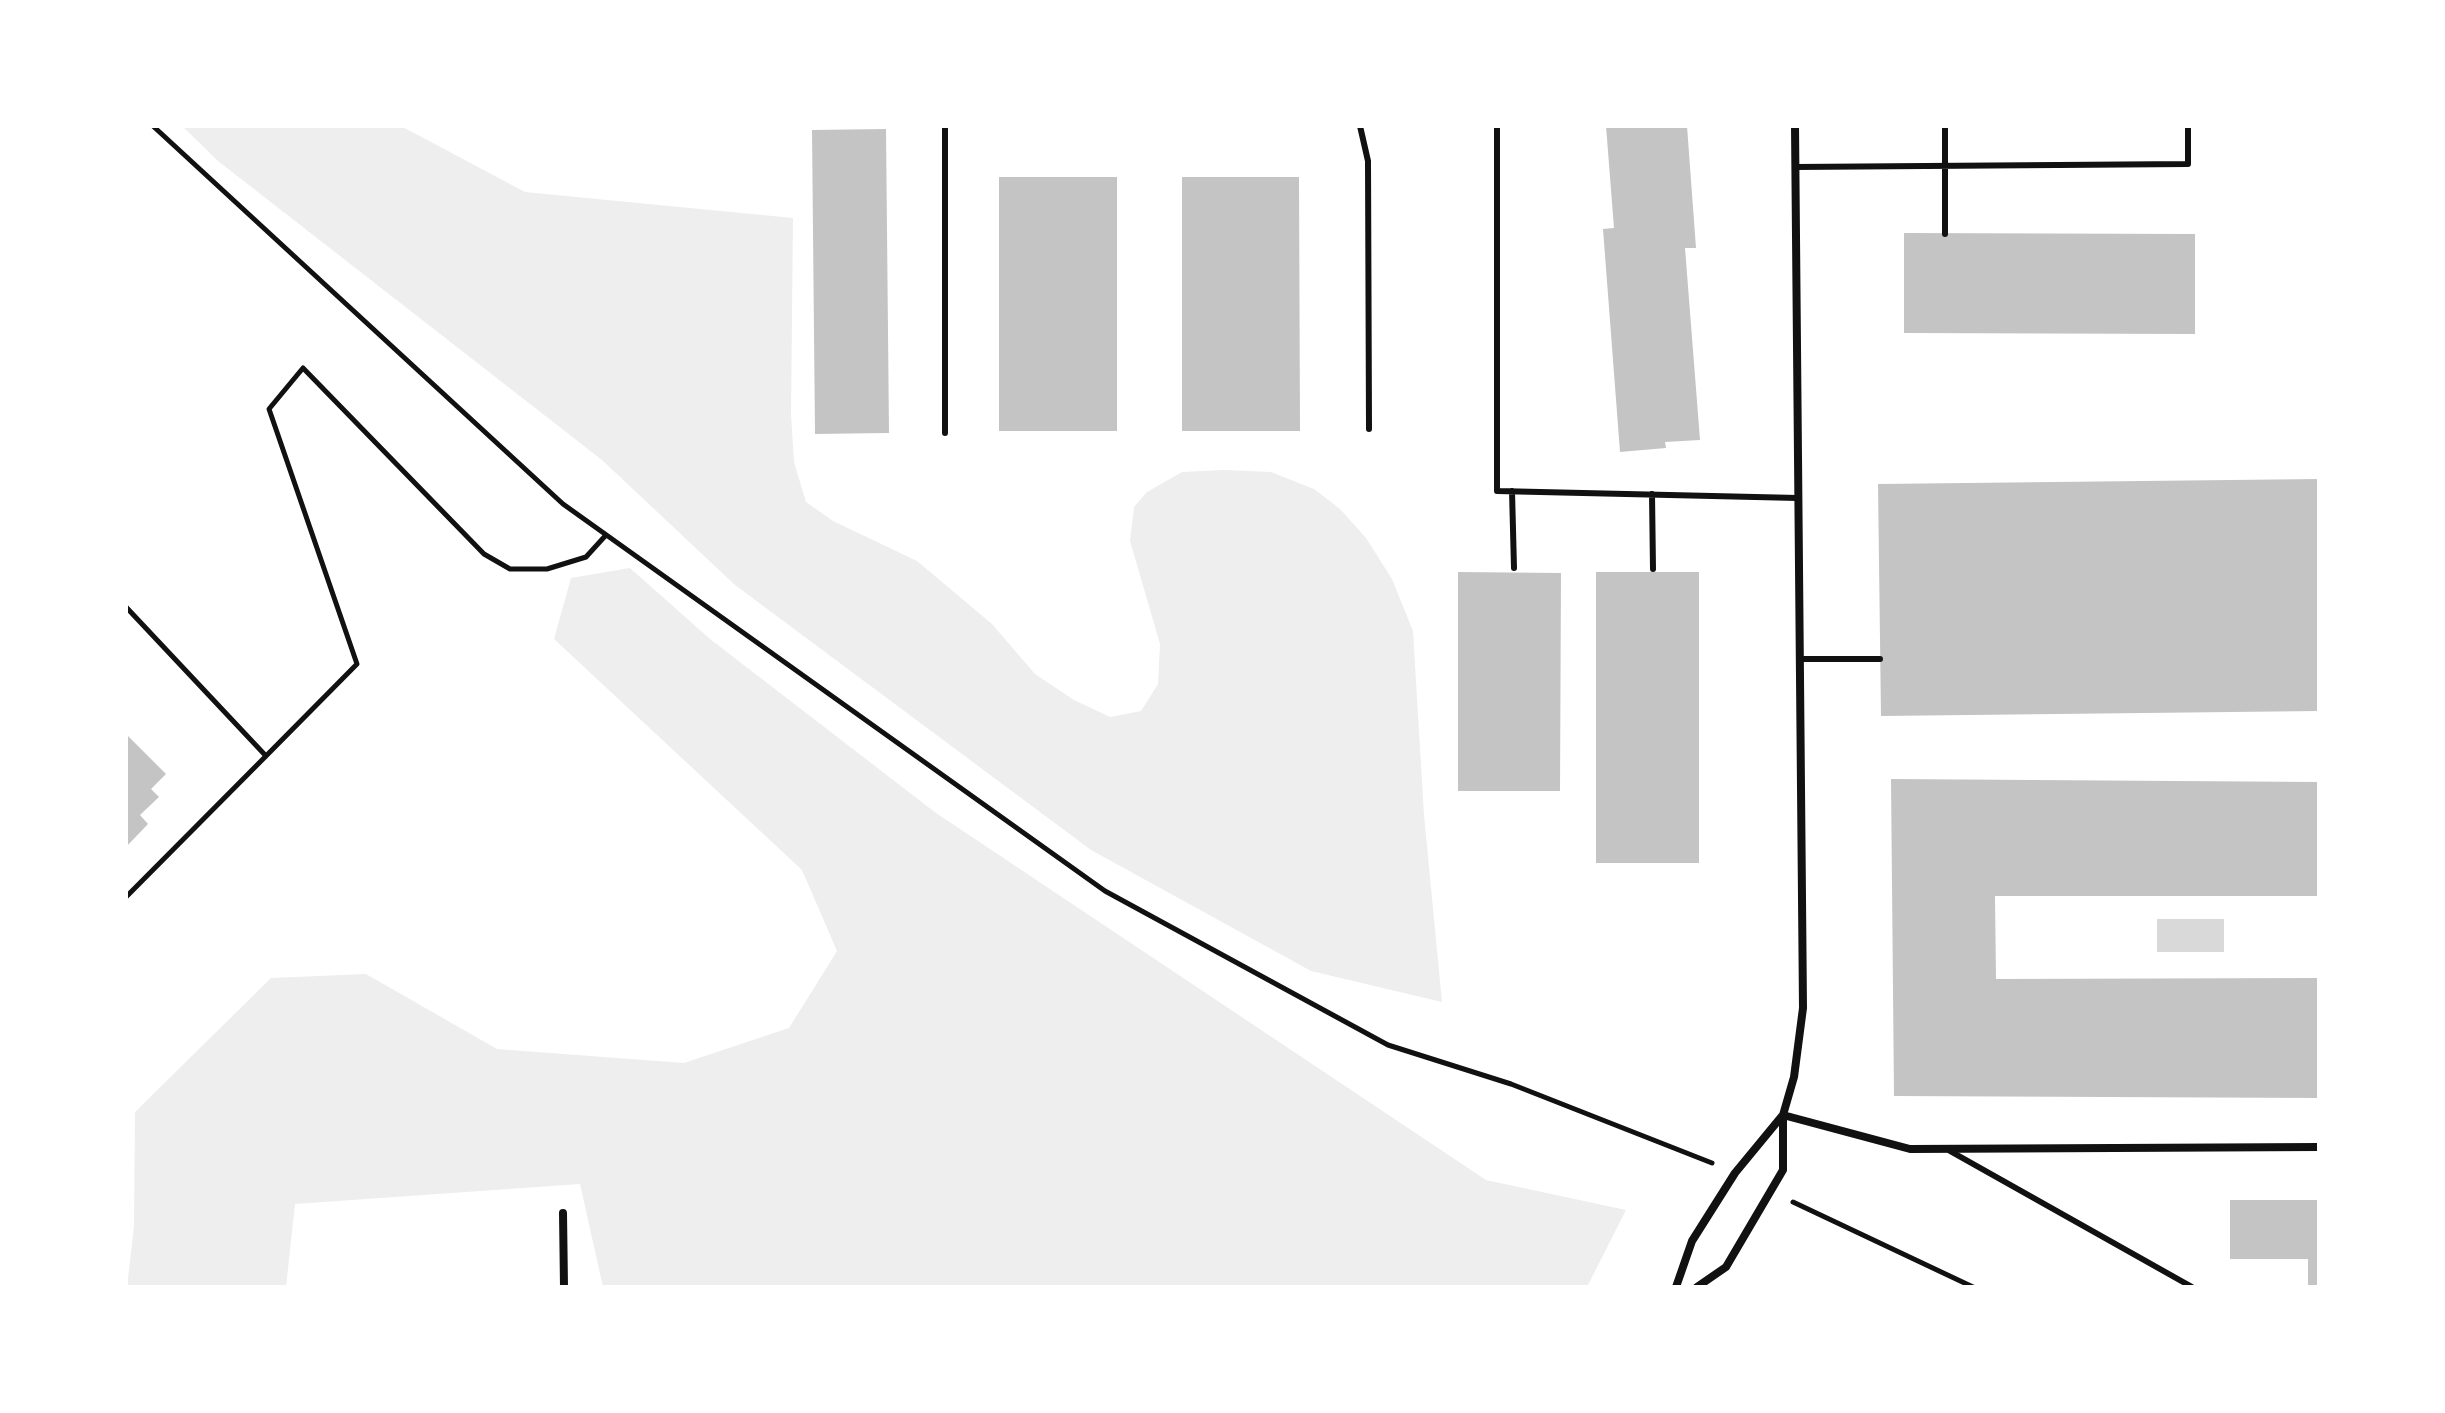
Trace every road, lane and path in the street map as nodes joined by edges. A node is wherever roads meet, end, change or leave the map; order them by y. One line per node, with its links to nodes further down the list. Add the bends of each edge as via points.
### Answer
1 (153, 126): 16 (path, via 563,504)
2 (945, 126): 12 (lane)
3 (1360, 126): 11 (lane, via 1368,161)
4 (1497, 126): 13 (lane, via 1497,491)
5 (1795, 126): 9 (street)
6 (1945, 126): 8 (lane)
7 (2188, 126): 8 (lane, via 2188,164)
8 (1945, 166): 9 (lane); 10 (lane)
9 (1795, 167): 15 (street)
10 (1945, 234)
11 (1369, 429)
12 (945, 433)
13 (1512, 491): 14 (lane); 17 (lane)
14 (1652, 494): 15 (lane); 18 (lane)
15 (1798, 498): 20 (street)
16 (606, 535): 22 (path, via 586,557 547,569 510,569 484,554 303,368 269,409 357,664); 27 (path, via 1105,891 1388,1045 1511,1084)
17 (1514, 568)
18 (1653, 569)
19 (126, 607): 22 (path)
20 (1800, 659): 21 (lane); 24 (street, via 1803,1008)
21 (1880, 659)
22 (266, 756): 23 (path)
23 (126, 897)
24 (1783, 1115): 26 (street, via 1910,1149); 31 (street, via 1735,1173 1692,1241); 32 (street, via 1783,1170 1726,1267)
25 (2319, 1147): 26 (street)
26 (1947, 1149): 34 (lane)
27 (1717, 1165)
28 (1782, 1196): 33 (path)
29 (563, 1213): 30 (street)
30 (564, 1287)
31 (1676, 1287)
32 (1697, 1287)
33 (1973, 1287)
34 (2192, 1287)

